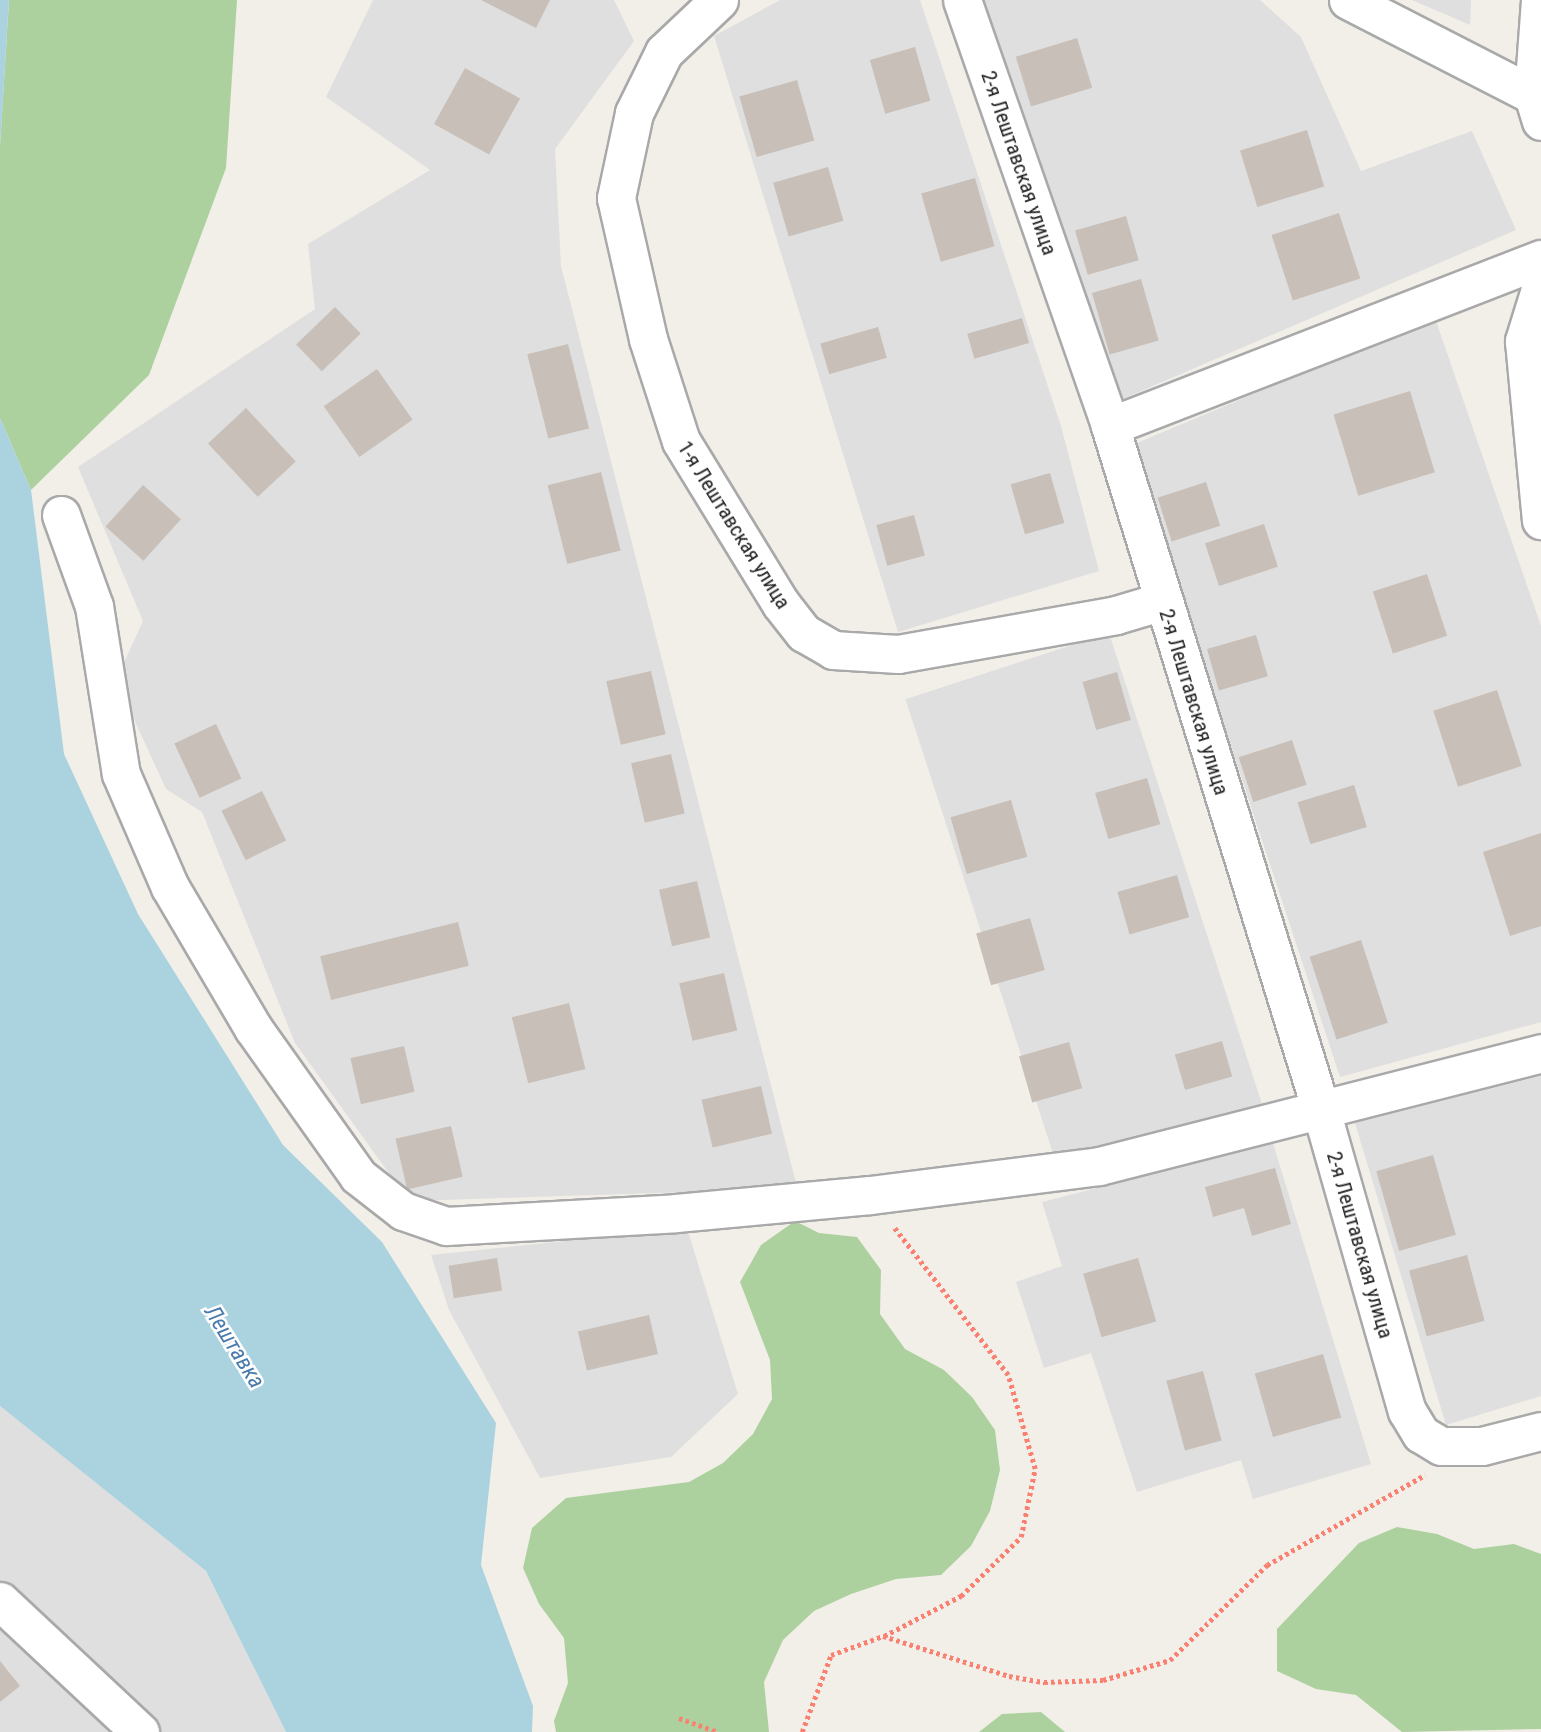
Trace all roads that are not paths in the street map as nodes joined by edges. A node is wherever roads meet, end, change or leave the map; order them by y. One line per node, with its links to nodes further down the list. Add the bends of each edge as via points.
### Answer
1 (719, 0): 11 (street, 1-я Лештавская улица, via 664,52 634,113 616,198 648,339 681,442 781,604 804,634 833,650 898,654 1116,615)
2 (962, 0): 8 (street, 2-я Лештавская улица)
3 (1348, 0): 5 (street)
4 (1540, 23): 5 (street)
5 (1537, 108)
6 (1541, 259): 8 (street)
7 (1541, 286): 10 (street, via 1524,341)
8 (1110, 426): 11 (street, 2-я Лештавская улица)
9 (61, 515): 13 (street, via 94,606 121,774 170,887 253,1028 358,1176 403,1211 446,1226 676,1213 870,1195 1099,1166)
10 (1541, 520)
11 (1163, 601): 13 (street, 2-я Лештавская улица)
12 (1541, 1053): 13 (street)
13 (1321, 1110): 14 (street, 2-я Лештавская улица, via 1407,1411 1421,1434 1441,1446 1482,1446)
14 (1541, 1431)
15 (0, 1601): 16 (street)
16 (140, 1732)

